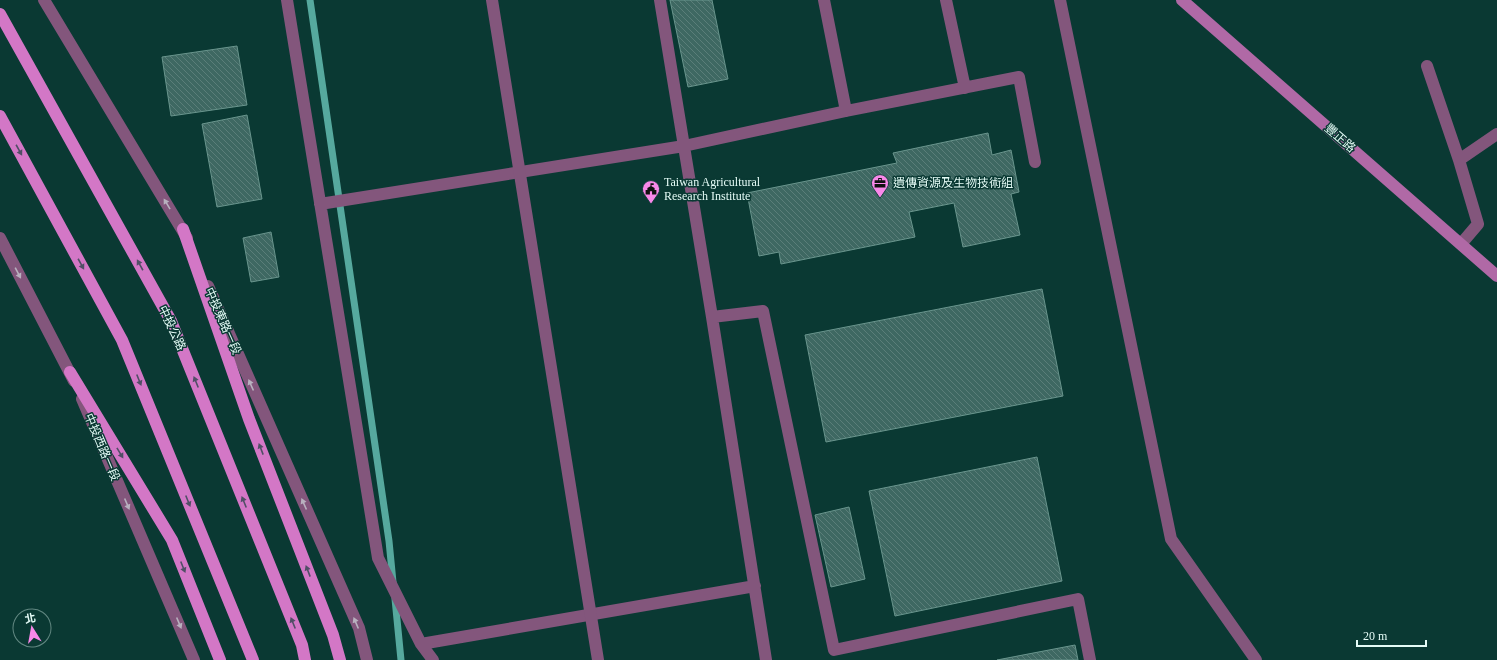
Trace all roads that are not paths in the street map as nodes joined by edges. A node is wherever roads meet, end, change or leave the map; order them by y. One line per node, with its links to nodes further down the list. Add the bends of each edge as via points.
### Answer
1 (44, 0): 20 (street, 中投東路一段, one-way to 1)
2 (287, 0): 19 (street)
3 (492, 0): 18 (street)
4 (660, 0): 15 (street)
5 (824, 0): 12 (street)
6 (946, 0): 11 (street)
7 (1060, 0): 39 (street, via 1171,539)
8 (1182, 0): 22 (street, 豐正路)
9 (0, 14): 32 (main road, 中投公路, one-way to 9, via 302,645 171,321)
10 (1427, 66): 16 (street)
11 (965, 88): 12 (street); 17 (street, via 1018,77)
12 (846, 111): 15 (street)
13 (0, 116): 31 (main road, one-way to 31, via 122,340)
14 (1497, 134): 16 (street)
15 (684, 146): 18 (street); 24 (street)
16 (1459, 160): 22 (street, via 1478,224)
17 (1035, 162)
18 (520, 172): 19 (street); 27 (street)
19 (320, 204): 28 (street, via 378,558)
20 (183, 229): 33 (main road, one-way to 20, via 249,419); 34 (street, 中投東路一段, one-way to 20, via 359,628)
21 (0, 238): 25 (street, 中投西路一段, one-way to 25)
22 (1461, 244): 23 (street, 豐正路)
23 (1497, 276)
24 (712, 317): 26 (street); 38 (street, via 763,311 834,650 1078,599)
25 (70, 372): 29 (street, 中投西路一段, one-way to 29); 30 (main road, one-way to 30, via 172,540)
26 (754, 586): 27 (street); 37 (street)
27 (592, 615): 28 (street); 36 (street)
28 (421, 644): 35 (street)
29 (194, 660)
30 (220, 660)
31 (253, 660)
32 (305, 660)
33 (340, 660)
34 (367, 660)
35 (433, 660)
36 (598, 660)
37 (766, 660)
38 (1090, 660)
39 (1256, 660)

